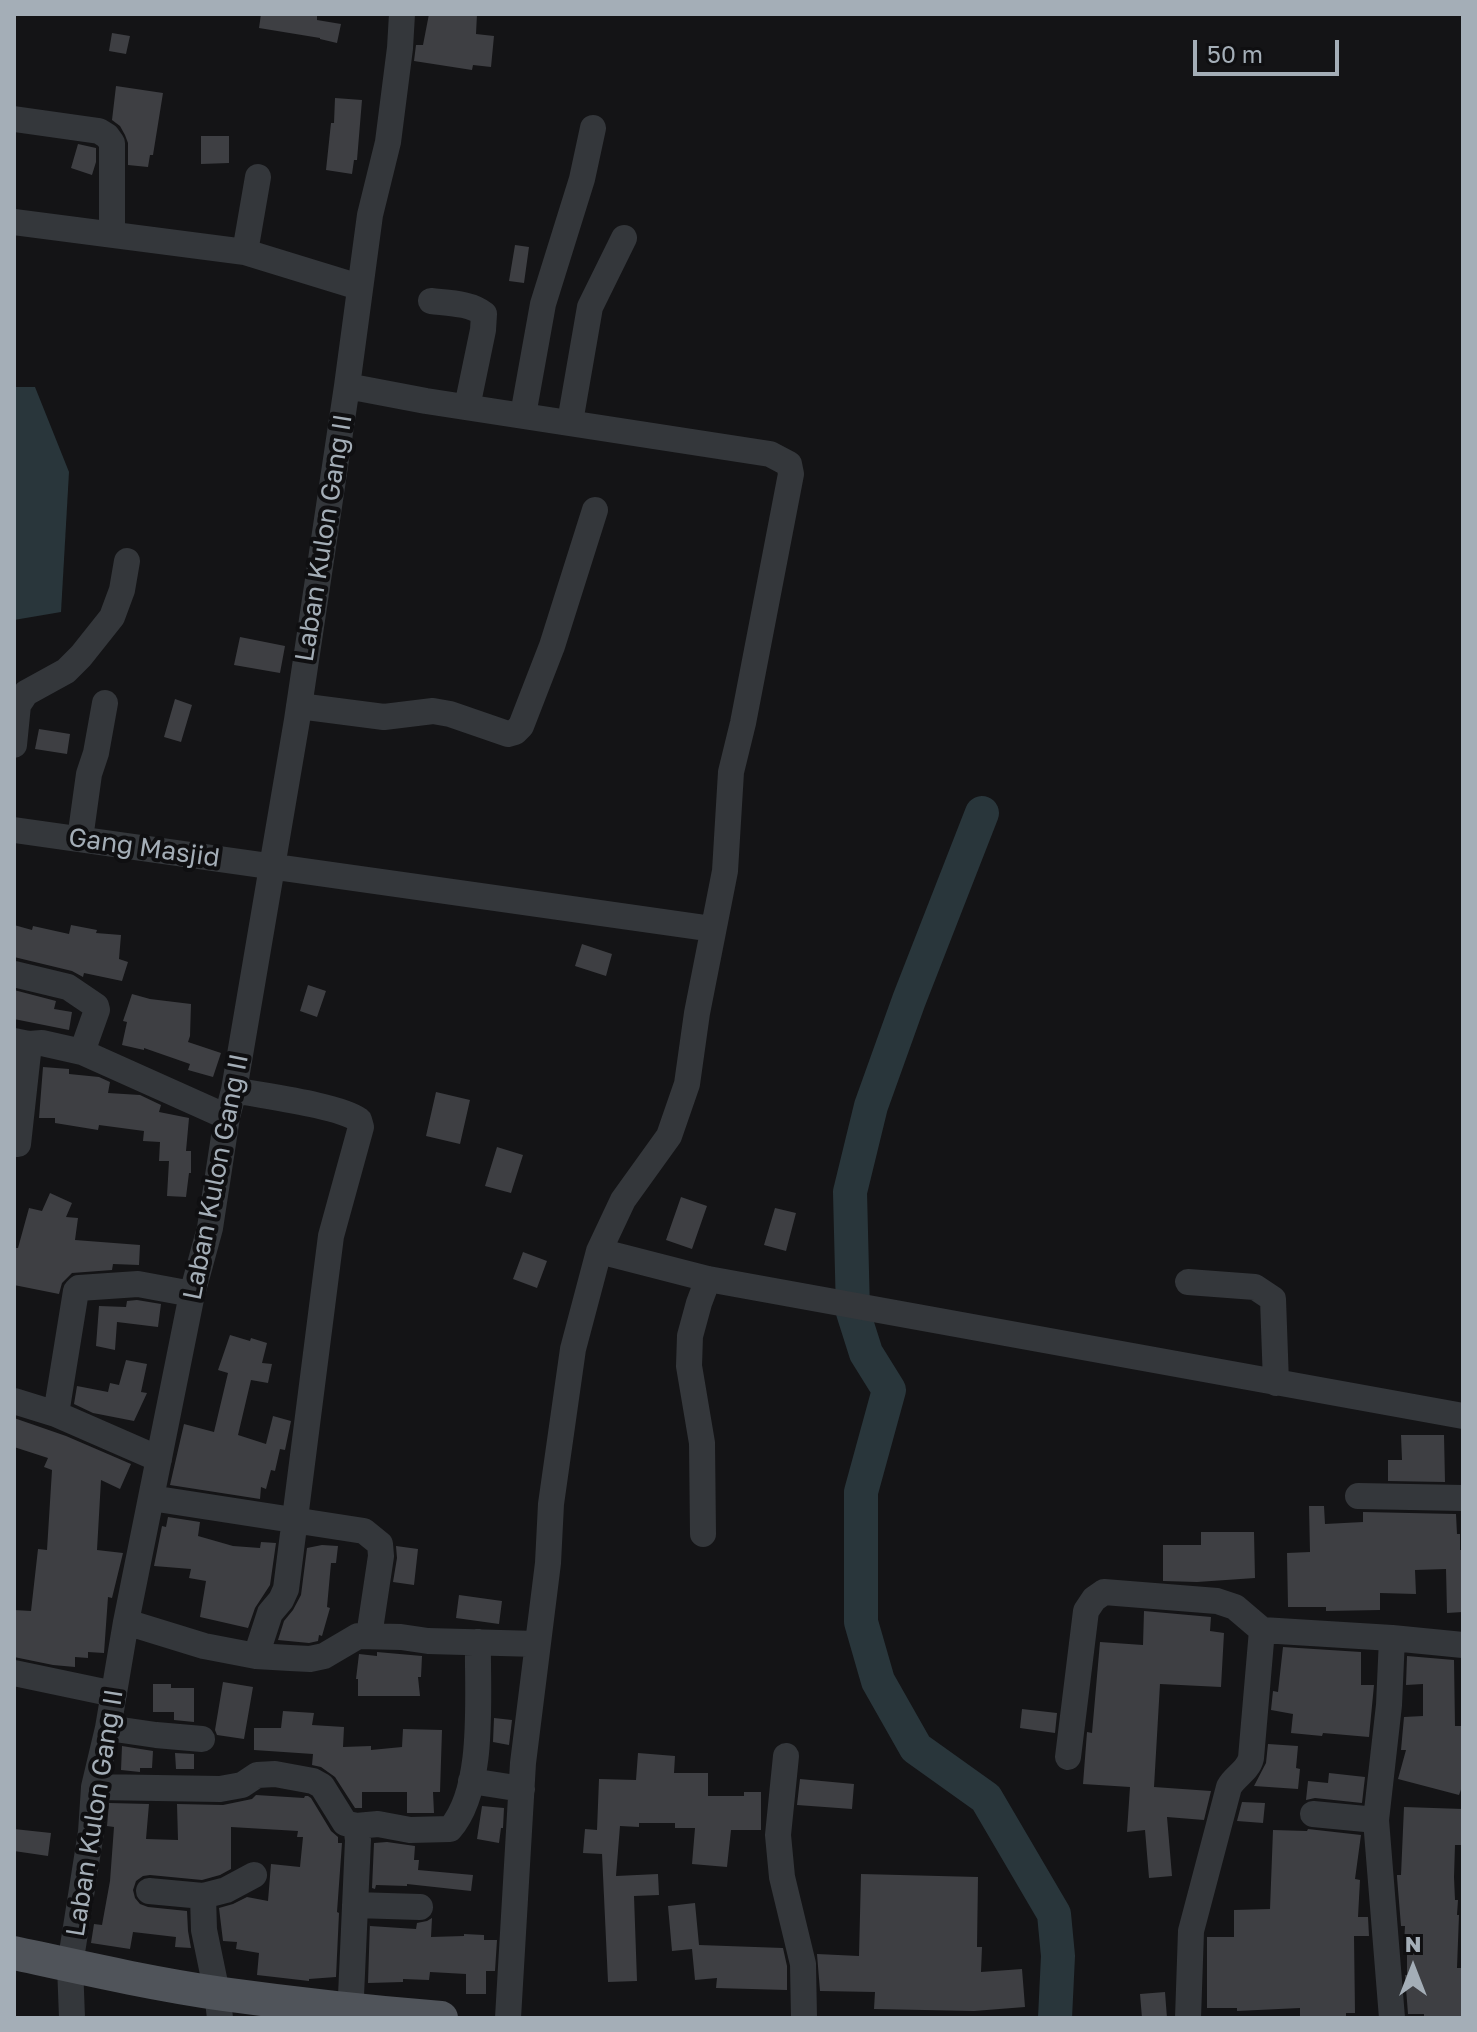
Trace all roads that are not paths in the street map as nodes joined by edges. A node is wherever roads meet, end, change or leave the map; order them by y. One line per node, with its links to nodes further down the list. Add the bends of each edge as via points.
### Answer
1 (402, 14): 9 (street, Laban Kulon Gang II, via 388,142)
2 (14, 119): 6 (street, via 107,136 112,143)
3 (593, 128): 13 (street, via 543,304)
4 (258, 177): 8 (street)
5 (14, 222): 6 (street)
6 (112, 234): 8 (street)
7 (624, 238): 14 (street, via 590,307)
8 (245, 252): 9 (street)
9 (359, 287): 11 (street, Laban Kulon Gang II)
10 (431, 301): 12 (street, via 484,314)
11 (347, 386): 12 (street); 18 (street, Laban Kulon Gang II)
12 (467, 407): 13 (street)
13 (523, 415): 14 (street)
14 (570, 422): 23 (street, via 770,454 789,464 731,772 725,871)
15 (595, 510): 18 (street, via 552,646 515,732 433,711 384,717)
16 (127, 561): 19 (street, via 112,617 66,671 26,693 18,705)
17 (105, 703): 21 (street)
18 (299, 706): 22 (street, Laban Kulon Gang II)
19 (14, 745)
20 (14, 830): 21 (street, Gang Masjid)
21 (80, 839): 22 (street, Gang Masjid)
22 (274, 865): 23 (street, Gang Masjid); 27 (street, Laban Kulon Gang II)
23 (713, 929): 30 (street, via 687,1084 669,1136 623,1200)
24 (14, 974): 26 (street, via 68,987 96,1006)
25 (21, 1042): 26 (street); 29 (street)
26 (82, 1052): 28 (street)
27 (234, 1090): 28 (street, Laban Kulon Gang II); 42 (street, via 353,1116 361,1127 331,1236)
28 (227, 1117): 33 (street, Laban Kulon Gang II, via 210,1228)
29 (18, 1144)
30 (599, 1251): 31 (street); 49 (street, via 573,1349)
31 (708, 1279): 34 (street); 43 (street, via 689,1351 702,1443)
32 (1188, 1282): 34 (street, via 1255,1287 1273,1299)
33 (192, 1294): 36 (street, via 138,1284 79,1288); 38 (street, Laban Kulon Gang II)
34 (1276, 1383): 37 (street)
35 (14, 1401): 36 (street)
36 (56, 1414): 38 (street)
37 (1463, 1416)
38 (159, 1459): 40 (street, Laban Kulon Gang II)
39 (1358, 1496): 41 (street)
40 (151, 1498): 42 (street); 44 (street, Laban Kulon Gang II)
41 (1463, 1498)
42 (295, 1522): 46 (street, via 364,1531 380,1544); 51 (street, via 286,1589 270,1613)
43 (703, 1534)
44 (126, 1622): 51 (street); 53 (street, Laban Kulon Gang II)
45 (1262, 1630): 47 (street); 57 (street, via 1235,1607 1217,1601 1104,1592 1086,1611); 77 (street, via 1251,1758 1229,1787 1191,1931)
46 (369, 1636): 48 (street); 51 (street, via 310,1659)
47 (1392, 1638): 50 (street); 62 (street)
48 (478, 1642): 49 (street); 58 (street, via 477,1742)
49 (537, 1644): 60 (street)
50 (1463, 1645)
51 (256, 1656)
52 (14, 1673): 53 (street)
53 (114, 1694): 54 (street, Laban Kulon Gang II)
54 (108, 1728): 55 (street); 59 (street, Laban Kulon Gang II)
55 (202, 1739)
56 (786, 1756): 76 (street, via 778,1835 782,1877 803,1964)
57 (1068, 1757)
58 (471, 1781): 60 (street); 63 (street, via 450,1829)
59 (94, 1787): 63 (street, via 220,1789 275,1774 322,1786 345,1823); 70 (street, Laban Kulon Gang II)
60 (522, 1789): 75 (street)
61 (1313, 1814): 62 (street)
62 (1376, 1820): 78 (street)
63 (356, 1826): 67 (street)
64 (254, 1875): 66 (street)
65 (149, 1891): 66 (street)
66 (203, 1896): 71 (street)
67 (355, 1905): 68 (street); 72 (street)
68 (420, 1907)
69 (14, 1953): 70 (main road)
70 (70, 1965): 71 (main road); 73 (street, Laban Kulon Gang II)
71 (219, 2006): 72 (main road)
72 (350, 2014): 74 (main road)
73 (72, 2018)
74 (441, 2018)
75 (508, 2018)
76 (804, 2018)
77 (1188, 2018)
78 (1392, 2018)

